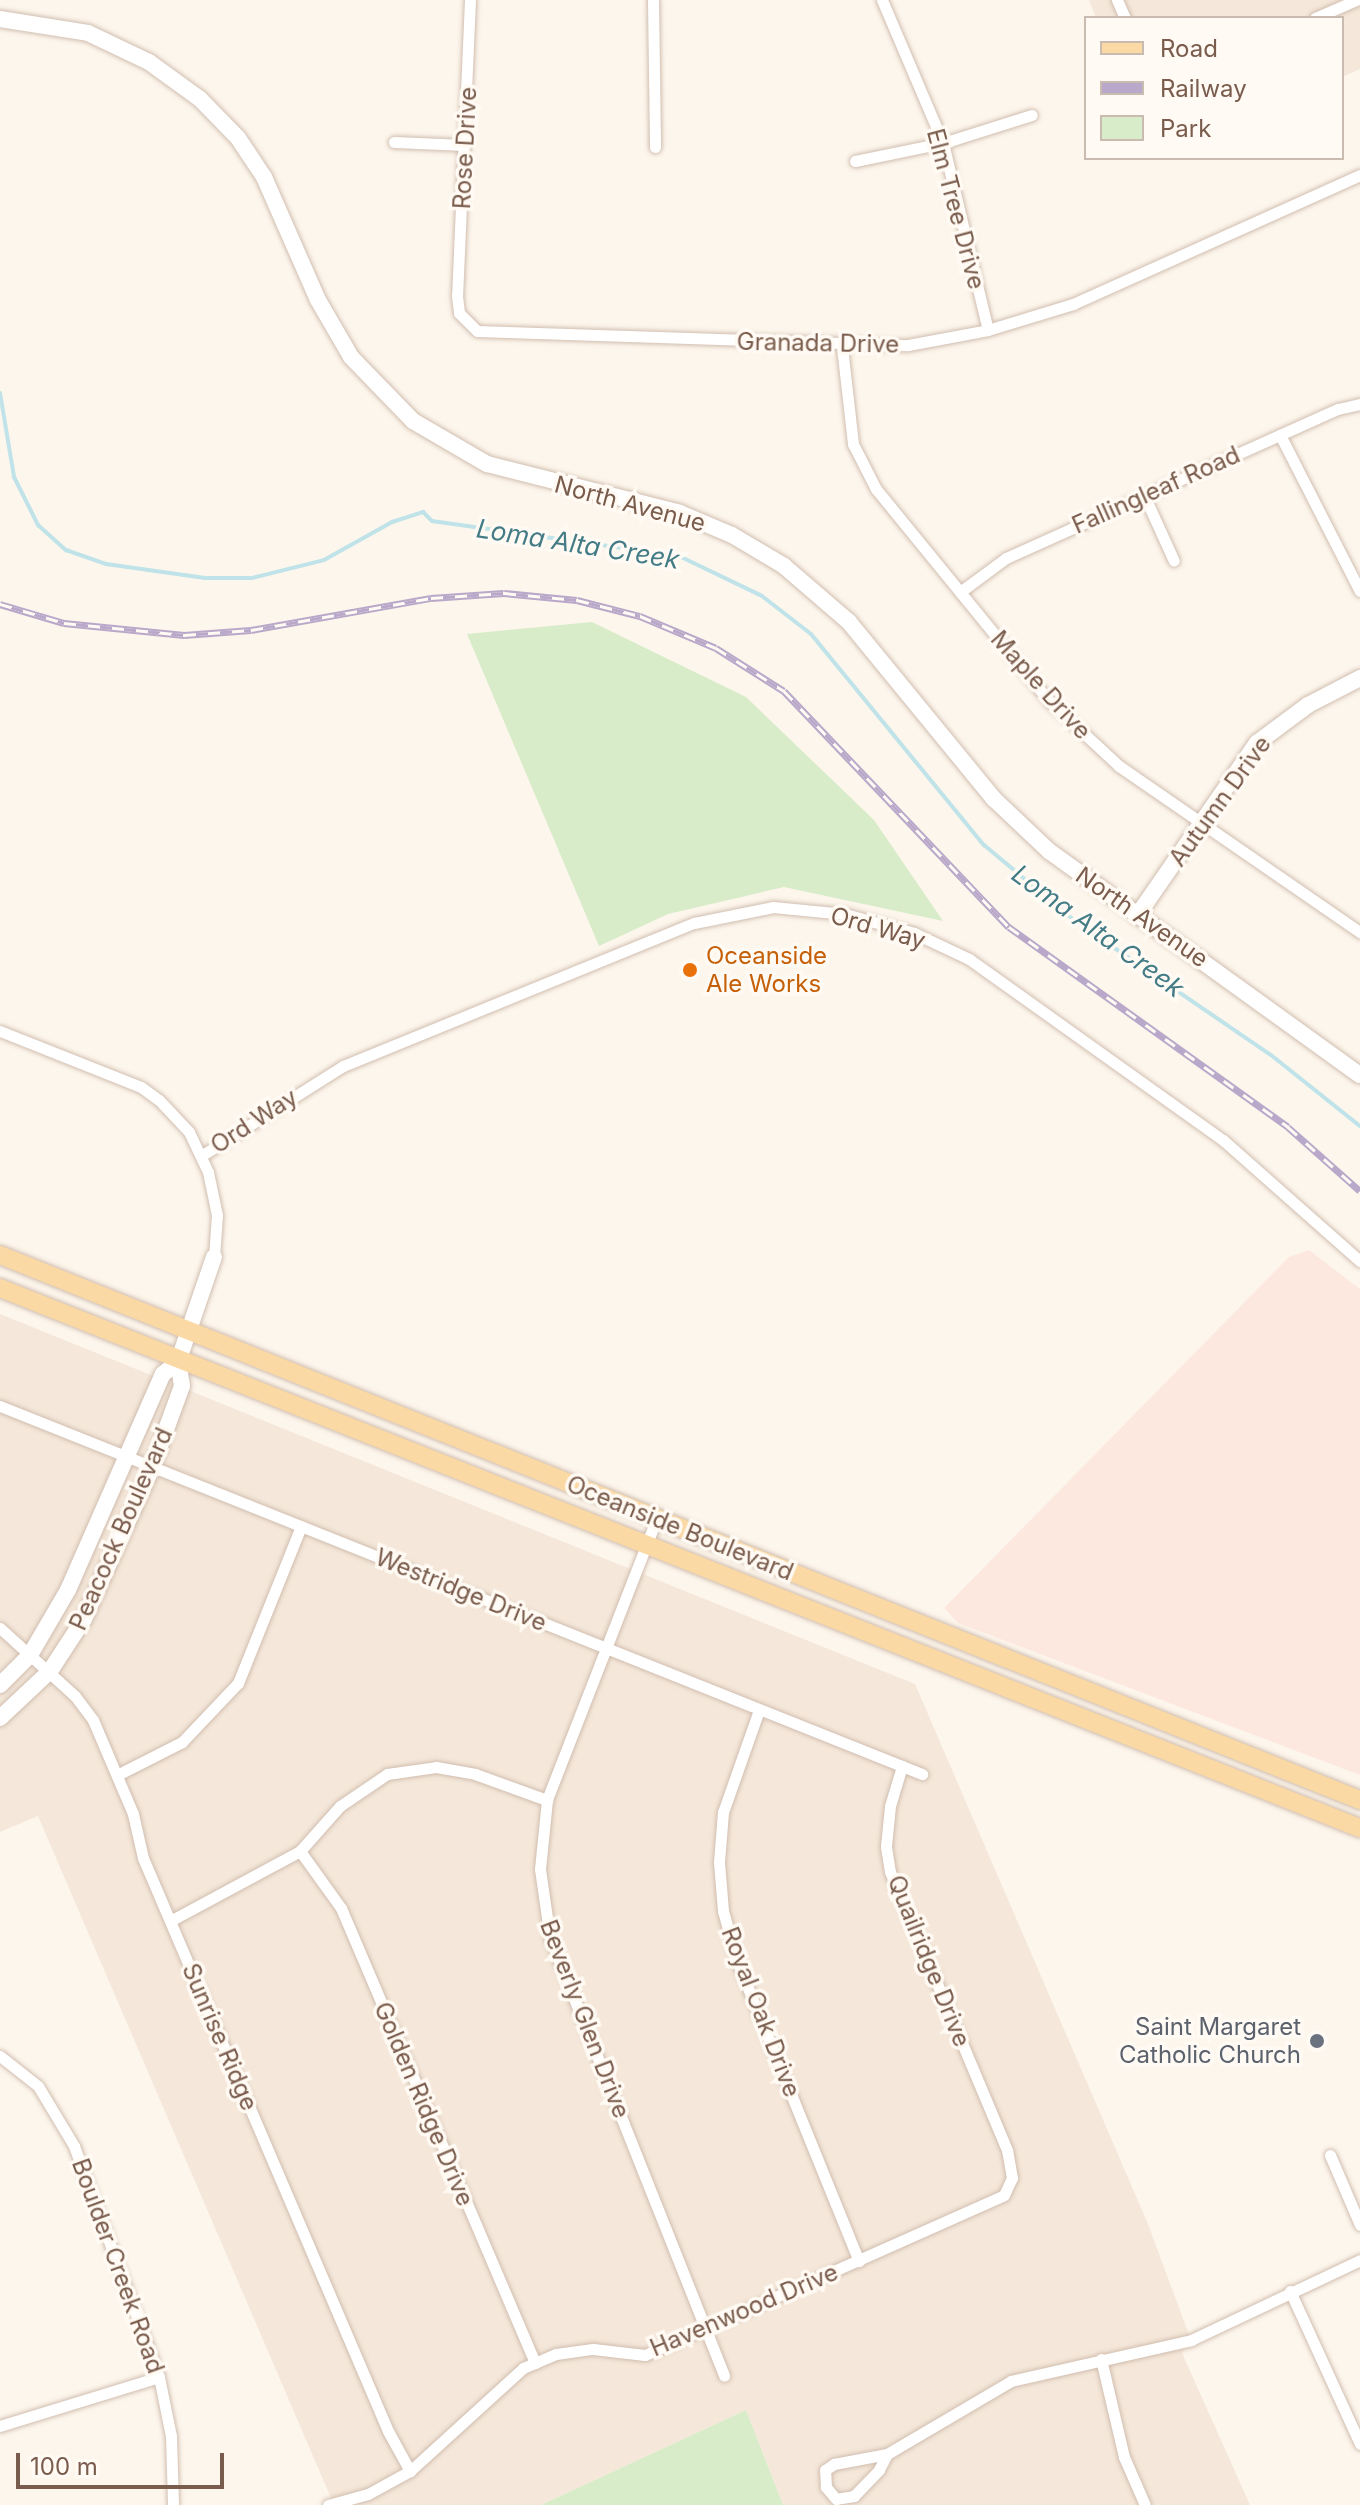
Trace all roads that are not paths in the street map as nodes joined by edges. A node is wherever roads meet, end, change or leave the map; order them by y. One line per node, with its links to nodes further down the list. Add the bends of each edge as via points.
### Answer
1 (470, 0): 10 (street, Rose Drive)
2 (653, 0): 11 (street)
3 (882, 0): 9 (street, Elm Tree Drive)
4 (1356, 0): 5 (street)
5 (1320, 16)
6 (0, 19): 25 (main road, North Avenue, via 88,33 149,62 200,99 238,138 264,177 344,345 397,408 440,440 487,464 680,513 732,535 784,566 849,622 994,799 1049,851)
7 (1032, 115): 9 (street)
8 (394, 142): 10 (street)
9 (943, 143): 12 (street); 15 (street, Elm Tree Drive)
10 (465, 145): 14 (street, Rose Drive)
11 (655, 147)
12 (855, 161)
13 (1360, 175): 15 (street, Granada Drive, via 1073,304)
14 (457, 296): 16 (street, Granada Drive, via 459,313 477,331)
15 (988, 330): 16 (street, Granada Drive, via 908,345)
16 (842, 347): 22 (street, Maple Drive, via 853,444 876,489)
17 (1360, 404): 18 (street, Fallingleaf Road)
18 (1280, 435): 19 (street, Fallingleaf Road); 21 (street)
19 (1144, 495): 20 (street); 22 (street, Fallingleaf Road, via 1006,558)
20 (1174, 561)
21 (1360, 591)
22 (960, 592): 24 (street, Maple Drive, via 1080,733)
23 (1360, 678): 24 (main road, Autumn Drive, via 1308,705 1257,743)
24 (1203, 823): 25 (main road, Autumn Drive); 26 (street, Maple Drive)
25 (1137, 916): 28 (main road, North Avenue)
26 (1360, 932)
27 (0, 1031): 29 (street, Peacock Boulevard, via 141,1087 189,1132)
28 (1360, 1075)
29 (201, 1156): 31 (street, Peacock Boulevard, via 217,1215); 32 (street, Ord Way, via 343,1066 694,923 773,907 845,914 914,933 969,959 1223,1140)
30 (0, 1255): 34 (main road, Oceanside Boulevard)
31 (214, 1257): 34 (main road, Peacock Boulevard)
32 (1360, 1261)
33 (0, 1288): 35 (main road, Oceanside Boulevard)
34 (191, 1331): 35 (main road, Peacock Boulevard); 39 (main road, Oceanside Boulevard)
35 (178, 1362): 37 (main road, Peacock Boulevard, via 163,1374); 38 (main road, Peacock Boulevard, via 182,1386); 41 (main road, Oceanside Boulevard)
36 (0, 1406): 37 (street, Westridge Drive)
37 (130, 1459): 38 (street, Westridge Drive); 44 (main road, Peacock Boulevard, via 68,1590)
38 (152, 1468): 40 (street, Westridge Drive); 45 (main road, Peacock Boulevard, via 84,1619)
39 (656, 1520): 41 (street, Beverly Glen Drive); 53 (main road, Oceanside Boulevard)
40 (301, 1526): 43 (street, Westridge Drive); 51 (street, via 238,1683 182,1742)
41 (645, 1548): 43 (street, Beverly Glen Drive); 54 (main road, Oceanside Boulevard)
42 (0, 1628): 44 (street, Sunrise Ridge)
43 (606, 1649): 47 (street, Westridge Drive); 52 (street, Beverly Glen Drive)
44 (30, 1655): 45 (street, Sunrise Ridge); 46 (main road, Peacock Boulevard)
45 (50, 1671): 48 (main road, Peacock Boulevard); 51 (street, Sunrise Ridge, via 93,1720)
46 (0, 1685)
47 (759, 1710): 49 (street, Westridge Drive); 62 (street, Royal Oak Drive, via 723,1812 723,1911 737,1961)
48 (0, 1718)
49 (902, 1766): 50 (street, Westridge Drive); 58 (street, Quailridge Drive, via 890,1806 890,1872)
50 (922, 1774)
51 (117, 1775): 56 (street, Sunrise Ridge)
52 (547, 1800): 55 (street, via 475,1774 436,1767 387,1774 340,1806); 64 (street, Beverly Glen Drive, via 540,1869 550,1938)
53 (1360, 1800)
54 (1360, 1828)
55 (300, 1851): 56 (street); 66 (street, Golden Ridge Drive, via 341,1908)
56 (170, 1921): 72 (street, Sunrise Ridge, via 388,2431)
57 (0, 2056): 68 (street, Boulder Creek Road, via 38,2086 59,2114)
58 (1007, 2150): 62 (street, Havenwood Drive, via 1012,2178 1004,2195)
59 (1330, 2155): 60 (street)
60 (1360, 2225)
61 (1360, 2260): 63 (street)
62 (859, 2261): 64 (street, Havenwood Drive)
63 (1290, 2291): 65 (street, via 1191,2340); 70 (street)
64 (706, 2328): 66 (street, Havenwood Drive, via 645,2355 593,2349); 67 (street, Beverly Glen Drive)
65 (1101, 2359): 71 (street, via 1011,2381); 75 (street, via 1124,2457)
66 (535, 2363): 72 (street, Havenwood Drive)
67 (724, 2376)
68 (159, 2377): 69 (street); 73 (street, Boulder Creek Road, via 171,2436)
69 (0, 2426)
70 (1360, 2444)
71 (887, 2454): 71 (street, via 834,2464 825,2470 826,2487 836,2499 854,2496)
72 (410, 2471): 74 (street, Havenwood Drive, via 368,2494)
73 (173, 2505)
74 (328, 2505)
75 (1145, 2505)

